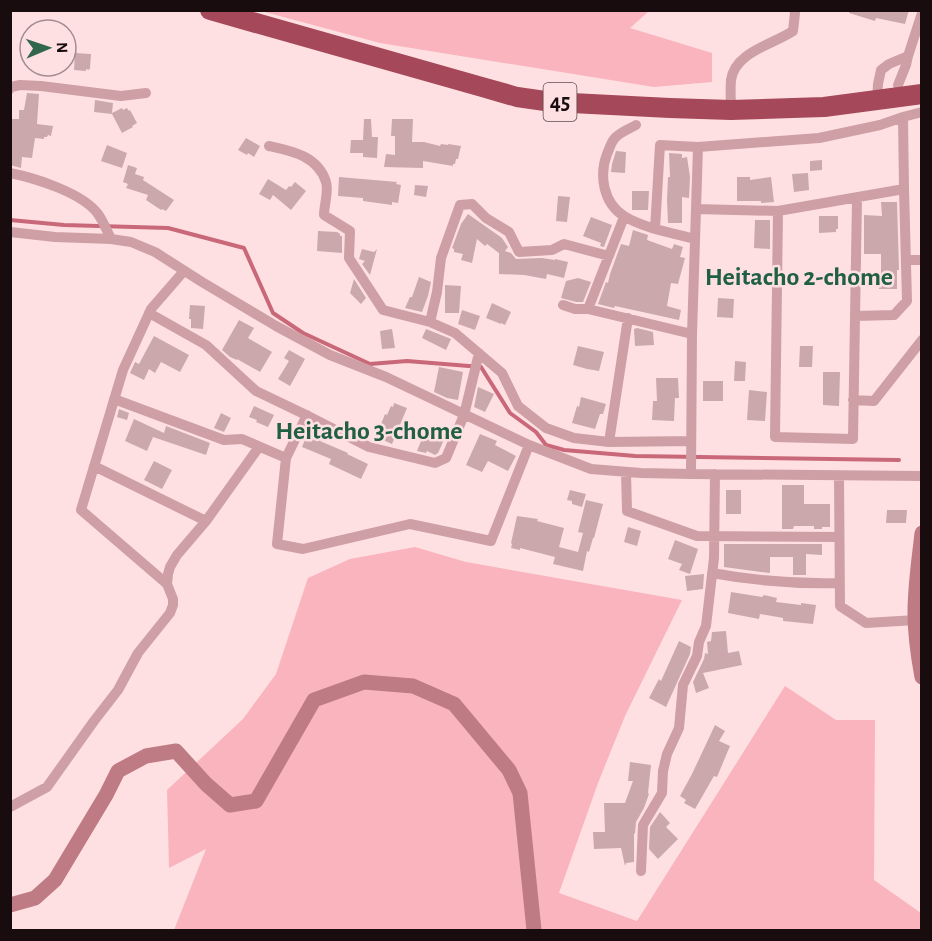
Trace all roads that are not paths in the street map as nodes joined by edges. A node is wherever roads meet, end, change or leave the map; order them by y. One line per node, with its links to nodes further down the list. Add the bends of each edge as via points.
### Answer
1 (210, 10): 10 (highway, 45, via 517,97)
2 (794, 10): 10 (street, via 793,30 737,64 732,79)
3 (921, 13): 4 (street)
4 (908, 56): 5 (street); 9 (street, via 881,70)
5 (898, 85)
6 (10, 89): 7 (street, via 20,85 121,96)
7 (146, 93)
8 (921, 94): 9 (highway, 45)
9 (881, 106): 10 (highway, 45); 14 (street)
10 (731, 110)
11 (921, 112): 12 (street)
12 (903, 117): 14 (street); 18 (street)
13 (636, 125): 22 (street, via 612,141 603,164 608,198)
14 (880, 125): 16 (street, via 819,138)
15 (269, 146): 36 (street, via 293,151 316,163 327,183 324,215 350,231 349,258 382,310)
16 (698, 147): 20 (street); 23 (street, via 660,145)
17 (10, 173): 25 (street, via 78,197 98,213)
18 (904, 189): 19 (street); 28 (street)
19 (856, 198): 21 (street); 34 (street)
20 (696, 208): 21 (street); 26 (street)
21 (778, 211): 41 (street, via 775,437 853,439)
22 (624, 217): 23 (street); 27 (street)
23 (655, 229): 26 (street)
24 (10, 232): 25 (street, via 55,237)
25 (110, 236): 30 (street, via 155,252)
26 (695, 239): 37 (street)
27 (609, 256): 32 (street); 36 (street, via 564,244 552,250 519,252 509,232 472,204 460,205 441,258)
28 (906, 260): 29 (street); 34 (street, via 907,301 894,315)
29 (921, 260)
30 (184, 271): 33 (street); 43 (street, via 330,355)
31 (563, 304): 32 (street)
32 (588, 309): 35 (street)
33 (149, 313): 40 (street); 42 (street, via 206,345 256,391)
34 (855, 316): 41 (street)
35 (628, 318): 37 (street); 44 (street)
36 (430, 322): 39 (street, via 455,333)
37 (692, 334): 47 (street)
38 (921, 340): 41 (street, via 874,401)
39 (478, 356): 43 (street); 44 (street, via 502,374 518,405 546,428 574,438)
40 (114, 399): 46 (street, via 224,440 242,439); 49 (street)
41 (854, 400)
42 (308, 415): 43 (street, via 369,447 435,463 446,458); 48 (street)
43 (464, 415): 45 (street)
44 (609, 442): 47 (street)
45 (529, 445): 48 (street, via 491,541 410,524 303,549 277,544); 50 (street, via 591,469)
46 (259, 447): 48 (street); 54 (street)
47 (691, 457): 50 (street); 51 (street)
48 (286, 458)
49 (94, 466): 54 (street); 60 (street, via 81,510)
50 (626, 472): 56 (street, via 627,511 697,536)
51 (715, 474): 52 (street); 56 (street)
52 (839, 476): 53 (street); 57 (street)
53 (921, 476)
54 (206, 521): 60 (street, via 177,555)
55 (921, 533): 61 (street)
56 (715, 537): 57 (street); 58 (street)
57 (839, 537): 59 (street)
58 (712, 573): 59 (street, via 786,583); 64 (street, via 706,626 683,685 680,729 667,754 662,793 643,825)
59 (839, 583): 61 (street, via 840,606 866,622)
60 (167, 584): 63 (street, via 173,599 170,613 138,653 118,690 47,787)
61 (916, 620): 62 (street)
62 (921, 677)
63 (10, 807)
64 (641, 871)
65 (10, 905): 66 (street, via 35,898 55,880 118,771 146,756 176,751 230,804 256,801 315,700 364,682 413,686 454,704 509,770 520,793)
66 (534, 930)

